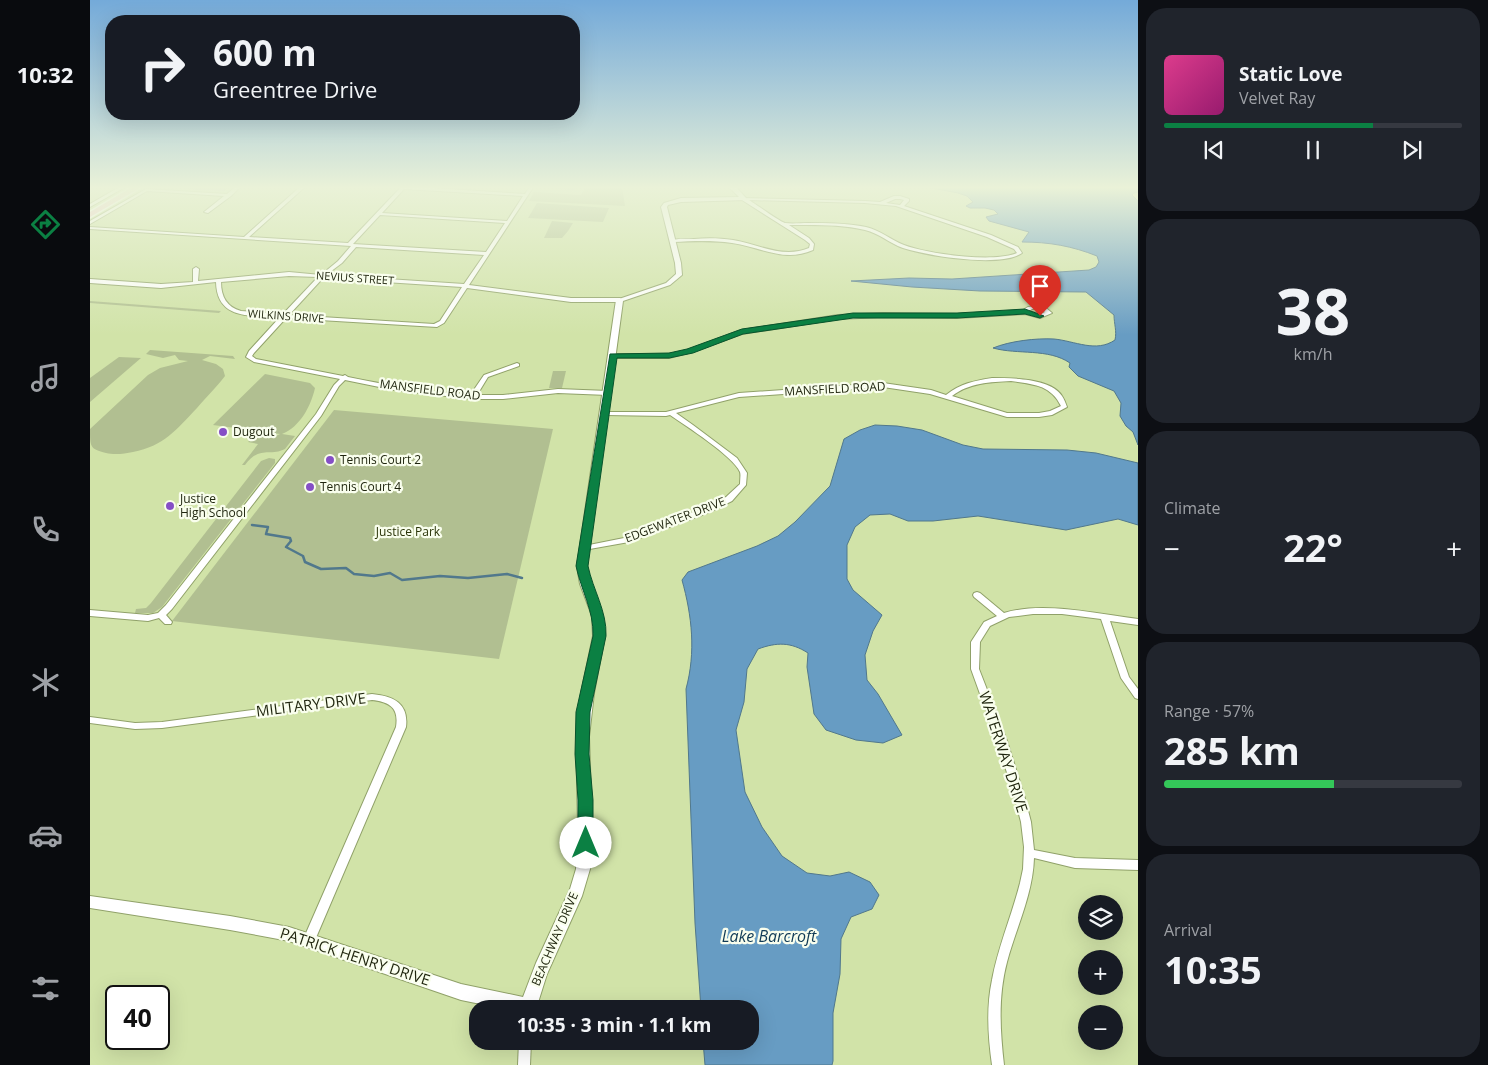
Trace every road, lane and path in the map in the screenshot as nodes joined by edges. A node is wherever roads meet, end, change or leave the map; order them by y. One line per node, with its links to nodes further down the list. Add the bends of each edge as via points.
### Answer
1 (210, 236): 9 (street)
2 (249, 236): 9 (street)
3 (360, 236): 11 (street)
4 (500, 236): 12 (street)
5 (672, 236): 10 (street)
6 (802, 236): 10 (street, via 811,242 811,249 787,253 730,241)
7 (884, 236): 8 (street, via 908,248 963,258 1006,257 1020,251)
8 (988, 236)
9 (246, 238): 11 (street)
10 (673, 240): 19 (street, via 680,271 677,278 662,287)
11 (352, 245): 12 (street); 14 (street, via 340,262)
12 (488, 254): 18 (street)
13 (196, 269): 17 (street)
14 (322, 276): 15 (street, NEVIUS STREET, via 284,273); 18 (street, NEVIUS STREET); 21 (street)
15 (218, 280): 17 (street, NEVIUS STREET); 21 (street, WILKINS DRIVE, via 219,296 231,310)
16 (90, 282): 17 (street, NEVIUS STREET, via 152,286)
17 (195, 283)
18 (466, 286): 19 (street, NEVIUS STREET, via 571,300); 21 (street, WILKINS DRIVE, via 438,325)
19 (620, 300): 22 (street, BEACHWAY DRIVE)
20 (1025, 312): 22 (street, via 838,317 742,332 669,356)
21 (285, 316): 24 (street, MANSFIELD ROAD, via 250,357)
22 (613, 356): 25 (street, BEACHWAY DRIVE)
23 (517, 365): 26 (street, via 486,376)
24 (345, 377): 26 (street, MANSFIELD ROAD, via 394,388); 33 (street, via 288,456)
25 (608, 394): 26 (street, MANSFIELD ROAD, via 546,391); 28 (street, BEACHWAY DRIVE)
26 (472, 397)
27 (947, 397): 27 (street, MANSFIELD ROAD, via 992,412 1021,416 1052,413 1064,407 1054,392 1010,379 979,380 958,388); 29 (street, MANSFIELD ROAD, via 912,388 869,385 738,395)
28 (605, 413): 29 (street, MANSFIELD ROAD); 30 (street, BEACHWAY DRIVE)
29 (671, 413): 30 (street, EDGEWATER DRIVE, via 735,459 744,473 744,484 729,499 706,510 626,540)
30 (584, 548): 45 (street, BEACHWAY DRIVE, via 583,574 600,624 583,712 586,843 583,871 538,974)
31 (977, 595): 34 (street)
32 (90, 613): 33 (street, via 148,618)
33 (161, 615): 36 (street)
34 (1002, 616): 35 (street, WATERWAY DRIVE, via 1038,611); 40 (street, WATERWAY DRIVE, via 983,628 974,647 973,658 1021,800)
35 (1105, 618): 37 (street, WATERWAY DRIVE); 38 (street, via 1125,678)
36 (168, 622)
37 (1138, 622)
38 (1138, 696)
39 (90, 720): 43 (street, MILITARY DRIVE, via 135,726 162,725 372,697 387,699 398,707 403,720 401,727)
40 (1029, 853): 41 (street, via 1075,863); 48 (street, WATERWAY DRIVE, via 1025,885 998,977 994,1002)
41 (1138, 865)
42 (90, 903): 43 (street, PATRICK HENRY DRIVE, via 230,923)
43 (309, 940): 44 (street, PATRICK HENRY DRIVE, via 461,992)
44 (495, 1000)
45 (531, 1000)
46 (525, 1050): 47 (street)
47 (524, 1065)
48 (998, 1065)

